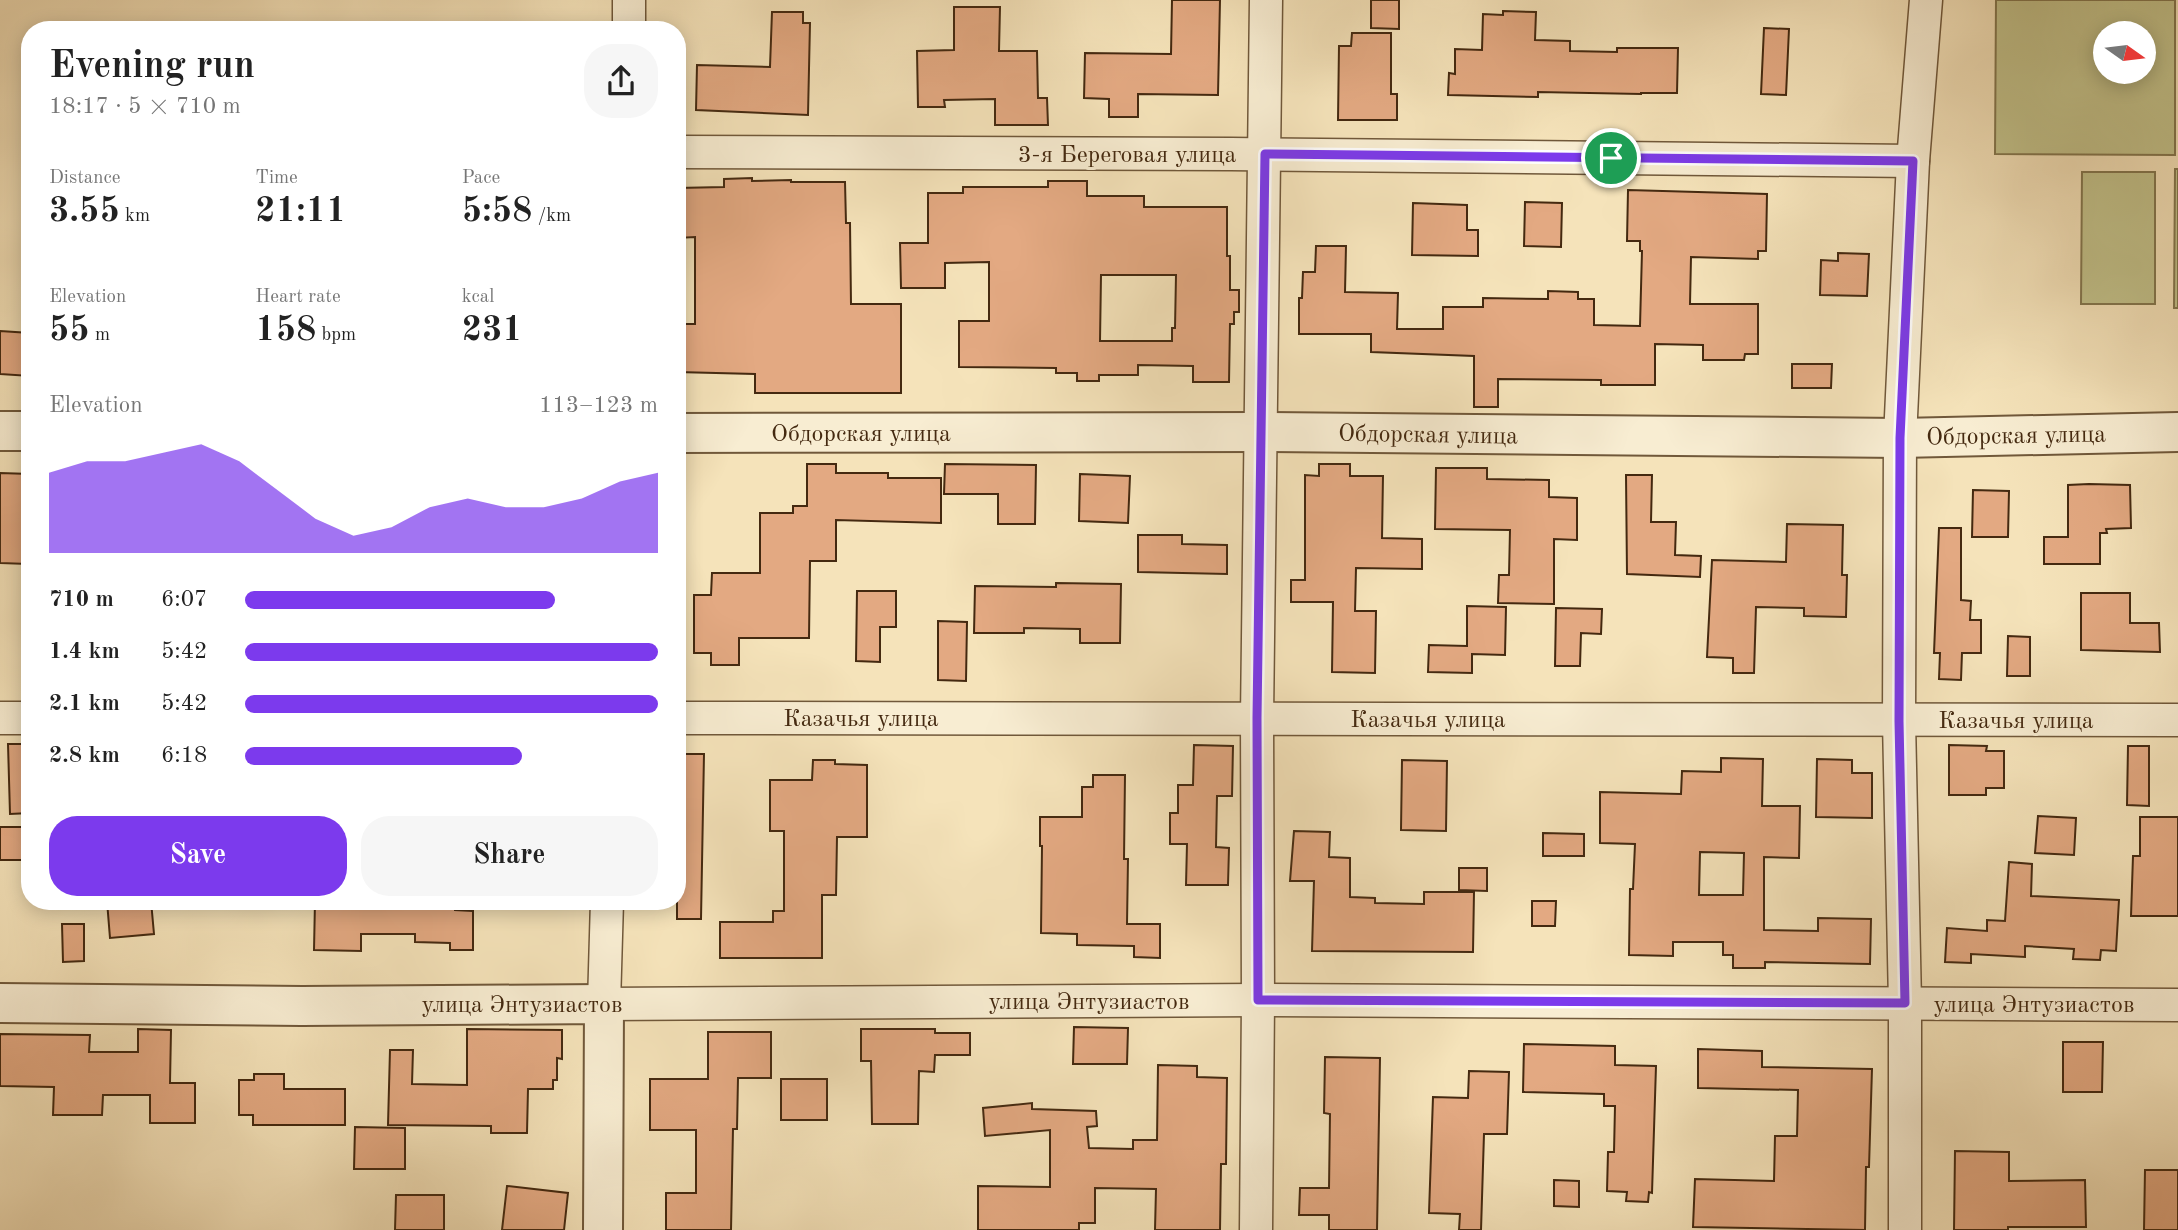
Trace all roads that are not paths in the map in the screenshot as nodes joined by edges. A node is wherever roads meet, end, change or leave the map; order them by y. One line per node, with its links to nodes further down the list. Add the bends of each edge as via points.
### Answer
1 (629, 0): 4 (street)
2 (1266, 0): 6 (street)
3 (1926, 0): 7 (street)
4 (629, 21)
5 (686, 152): 6 (street, 3-я Береговая улица)
6 (1265, 154): 7 (street, 3-я Береговая улица); 10 (street)
7 (1913, 161): 13 (street)
8 (0, 431): 9 (street)
9 (21, 431)
10 (1261, 432): 12 (street, Обдорская улица); 13 (street, Обдорская улица); 17 (street)
11 (2178, 432): 13 (street, Обдорская улица)
12 (686, 433)
13 (1900, 438): 19 (street)
14 (0, 718): 15 (street)
15 (21, 718)
16 (686, 718): 17 (street, Казачья улица)
17 (1257, 718): 19 (street, Казачья улица); 21 (street)
18 (2178, 720): 19 (street, Казачья улица)
19 (1899, 721): 24 (street)
20 (607, 910): 23 (street)
21 (1258, 1000): 23 (street, улица Энтузиастов); 24 (street, улица Энтузиастов); 27 (street)
22 (0, 1003): 23 (street, улица Энтузиастов)
23 (604, 1003): 26 (street)
24 (1905, 1003): 25 (street, улица Энтузиастов); 28 (street)
25 (2178, 1005)
26 (603, 1230)
27 (1256, 1230)
28 (1905, 1230)

